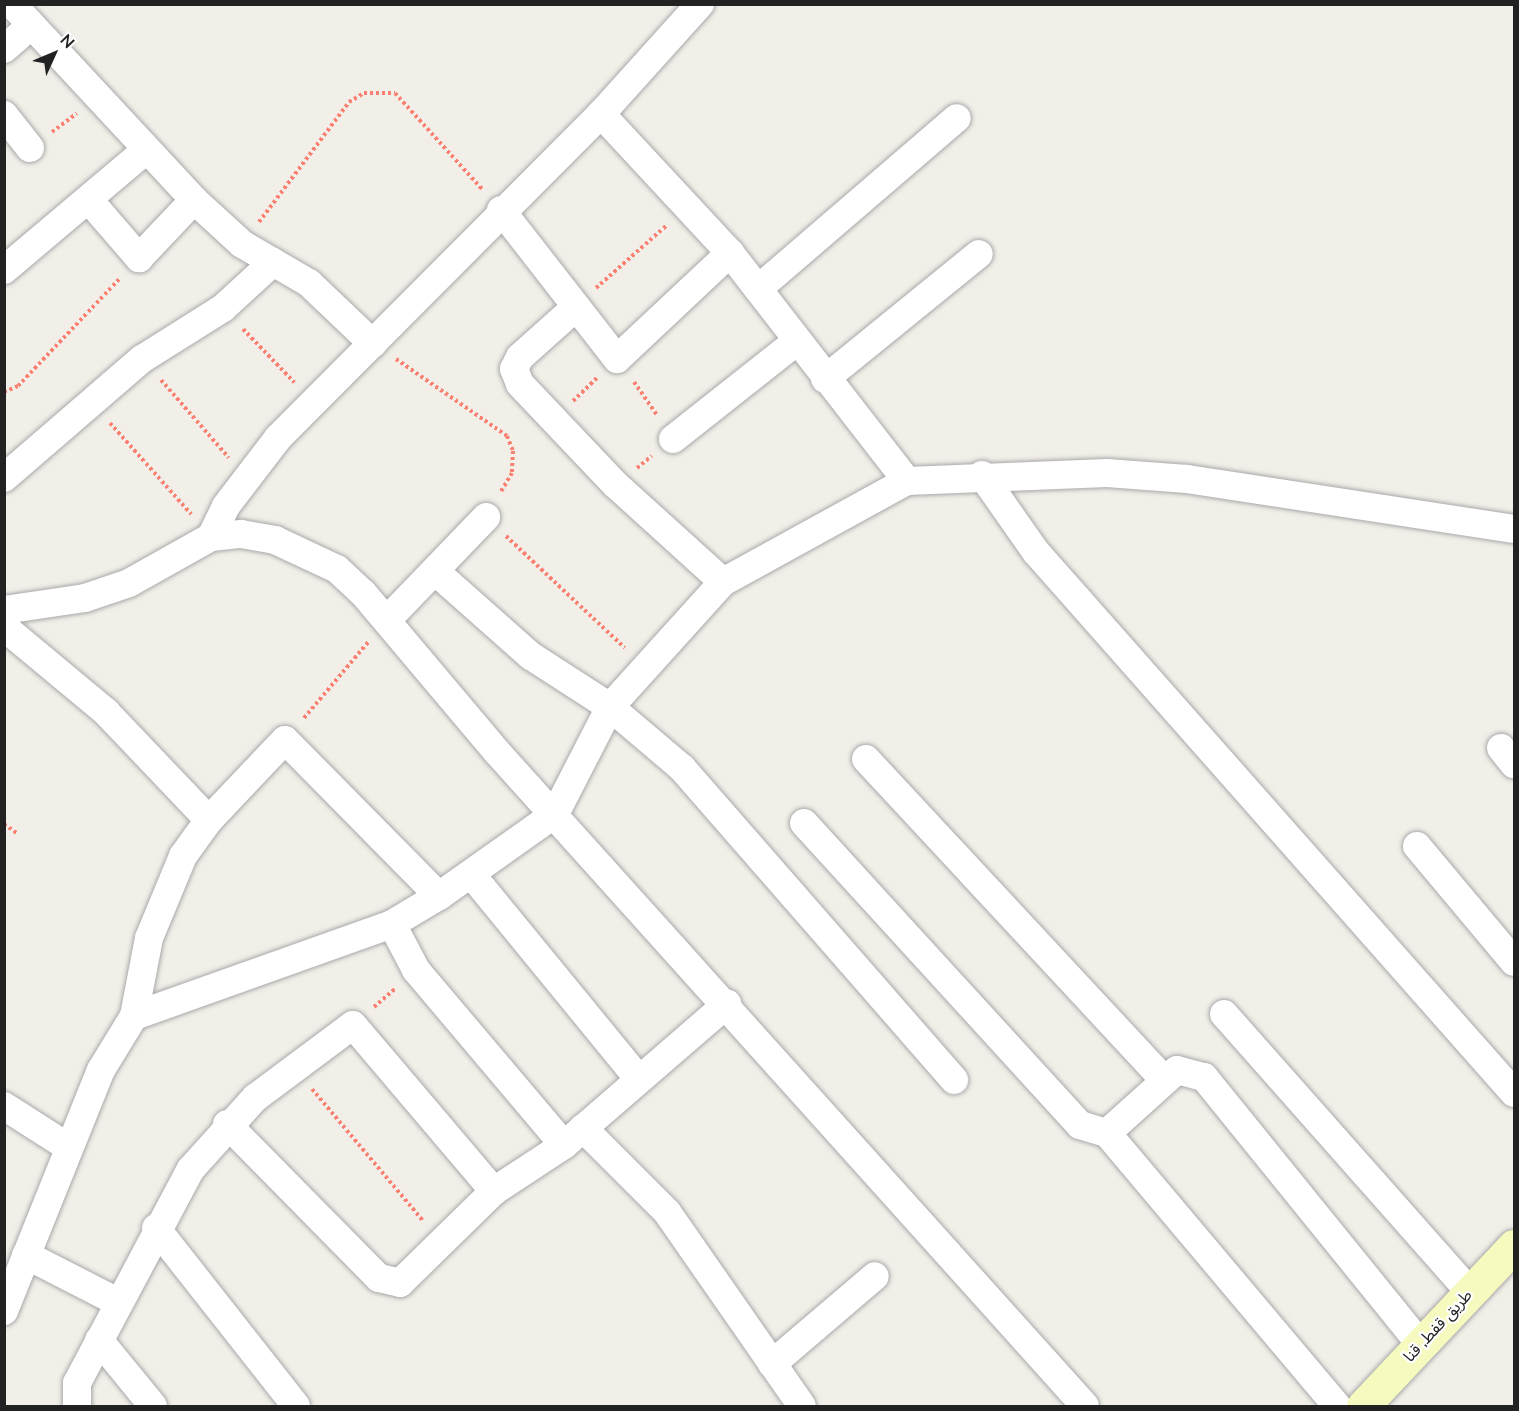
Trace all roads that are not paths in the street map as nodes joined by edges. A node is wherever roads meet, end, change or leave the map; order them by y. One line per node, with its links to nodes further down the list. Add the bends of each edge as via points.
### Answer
1 (12, 4): 3 (street)
2 (700, 4): 5 (street)
3 (30, 26): 4 (street); 9 (street)
4 (4, 49)
5 (601, 114): 12 (street); 13 (street)
6 (4, 115): 8 (street)
7 (957, 118): 17 (street)
8 (30, 148)
9 (145, 152): 10 (street); 11 (street)
10 (89, 200): 11 (street, via 139,258); 16 (street)
11 (194, 200): 15 (street, via 242,244)
12 (501, 210): 18 (street); 20 (street)
13 (730, 253): 17 (street); 18 (street, via 617,359)
14 (979, 254): 21 (street)
15 (273, 262): 20 (street, via 309,283); 24 (street, via 223,308 142,359)
16 (4, 270)
17 (758, 289): 19 (street)
18 (576, 306): 30 (street, via 529,347 514,369 520,384 616,485)
19 (796, 342): 21 (street); 22 (street)
20 (373, 344): 28 (street, via 313,402 246,478)
21 (825, 379): 25 (street)
22 (673, 439)
23 (982, 475): 25 (street); 27 (street, via 1107,472 1187,479); 50 (street, via 1036,552)
24 (4, 478)
25 (907, 481): 30 (street)
26 (486, 517): 29 (street)
27 (1515, 529)
28 (211, 537): 31 (street, via 129,583 85,598); 32 (street, via 241,534 308,551 337,569)
29 (435, 572): 32 (street); 34 (street, via 531,656)
30 (723, 582): 34 (street)
31 (4, 610)
32 (387, 620): 36 (street)
33 (4, 627): 37 (street, via 106,712)
34 (610, 707): 36 (street); 49 (street, via 717,802)
35 (866, 759): 48 (street)
36 (555, 814): 40 (street); 44 (street)
37 (209, 820): 41 (street, via 285,740); 46 (street, via 183,856 160,903)
38 (804, 823): 53 (street, via 1064,1111 1092,1132)
39 (1417, 846): 43 (street)
40 (471, 874): 41 (street); 47 (street)
41 (440, 897): 42 (street)
42 (392, 924): 46 (street); 54 (street, via 416,970)
43 (1515, 962)
44 (727, 1004): 47 (street); 71 (street)
45 (1224, 1014): 61 (street)
46 (134, 1016): 55 (street, via 101,1070)
47 (639, 1079): 54 (street)
48 (1163, 1079): 53 (street); 65 (street, via 1177,1070 1203,1077)
49 (954, 1080)
50 (1515, 1094)
51 (4, 1106): 55 (street)
52 (227, 1124): 56 (street, via 385,1282 407,1280 440,1240); 56 (street, via 292,1066 353,1025); 57 (street, via 191,1169)
53 (1107, 1133): 72 (street)
54 (573, 1137): 56 (street); 66 (street, via 667,1212 736,1305)
55 (68, 1147): 59 (street)
56 (494, 1191)
57 (156, 1228): 62 (street); 69 (street)
58 (1515, 1246): 61 (street, طريق قفط, قنا)
59 (26, 1255): 62 (street); 63 (street)
60 (875, 1276): 66 (street)
61 (1470, 1292): 65 (street, طريق قفط, قنا)
62 (118, 1302): 64 (street)
63 (4, 1311)
64 (99, 1340): 67 (street, via 77,1383); 68 (street)
65 (1421, 1345): 73 (street, طريق قفط, قنا)
66 (772, 1364): 70 (street)
67 (77, 1407)
68 (153, 1407)
69 (296, 1407)
70 (802, 1407)
71 (1085, 1407)
72 (1337, 1407)
73 (1363, 1407)

